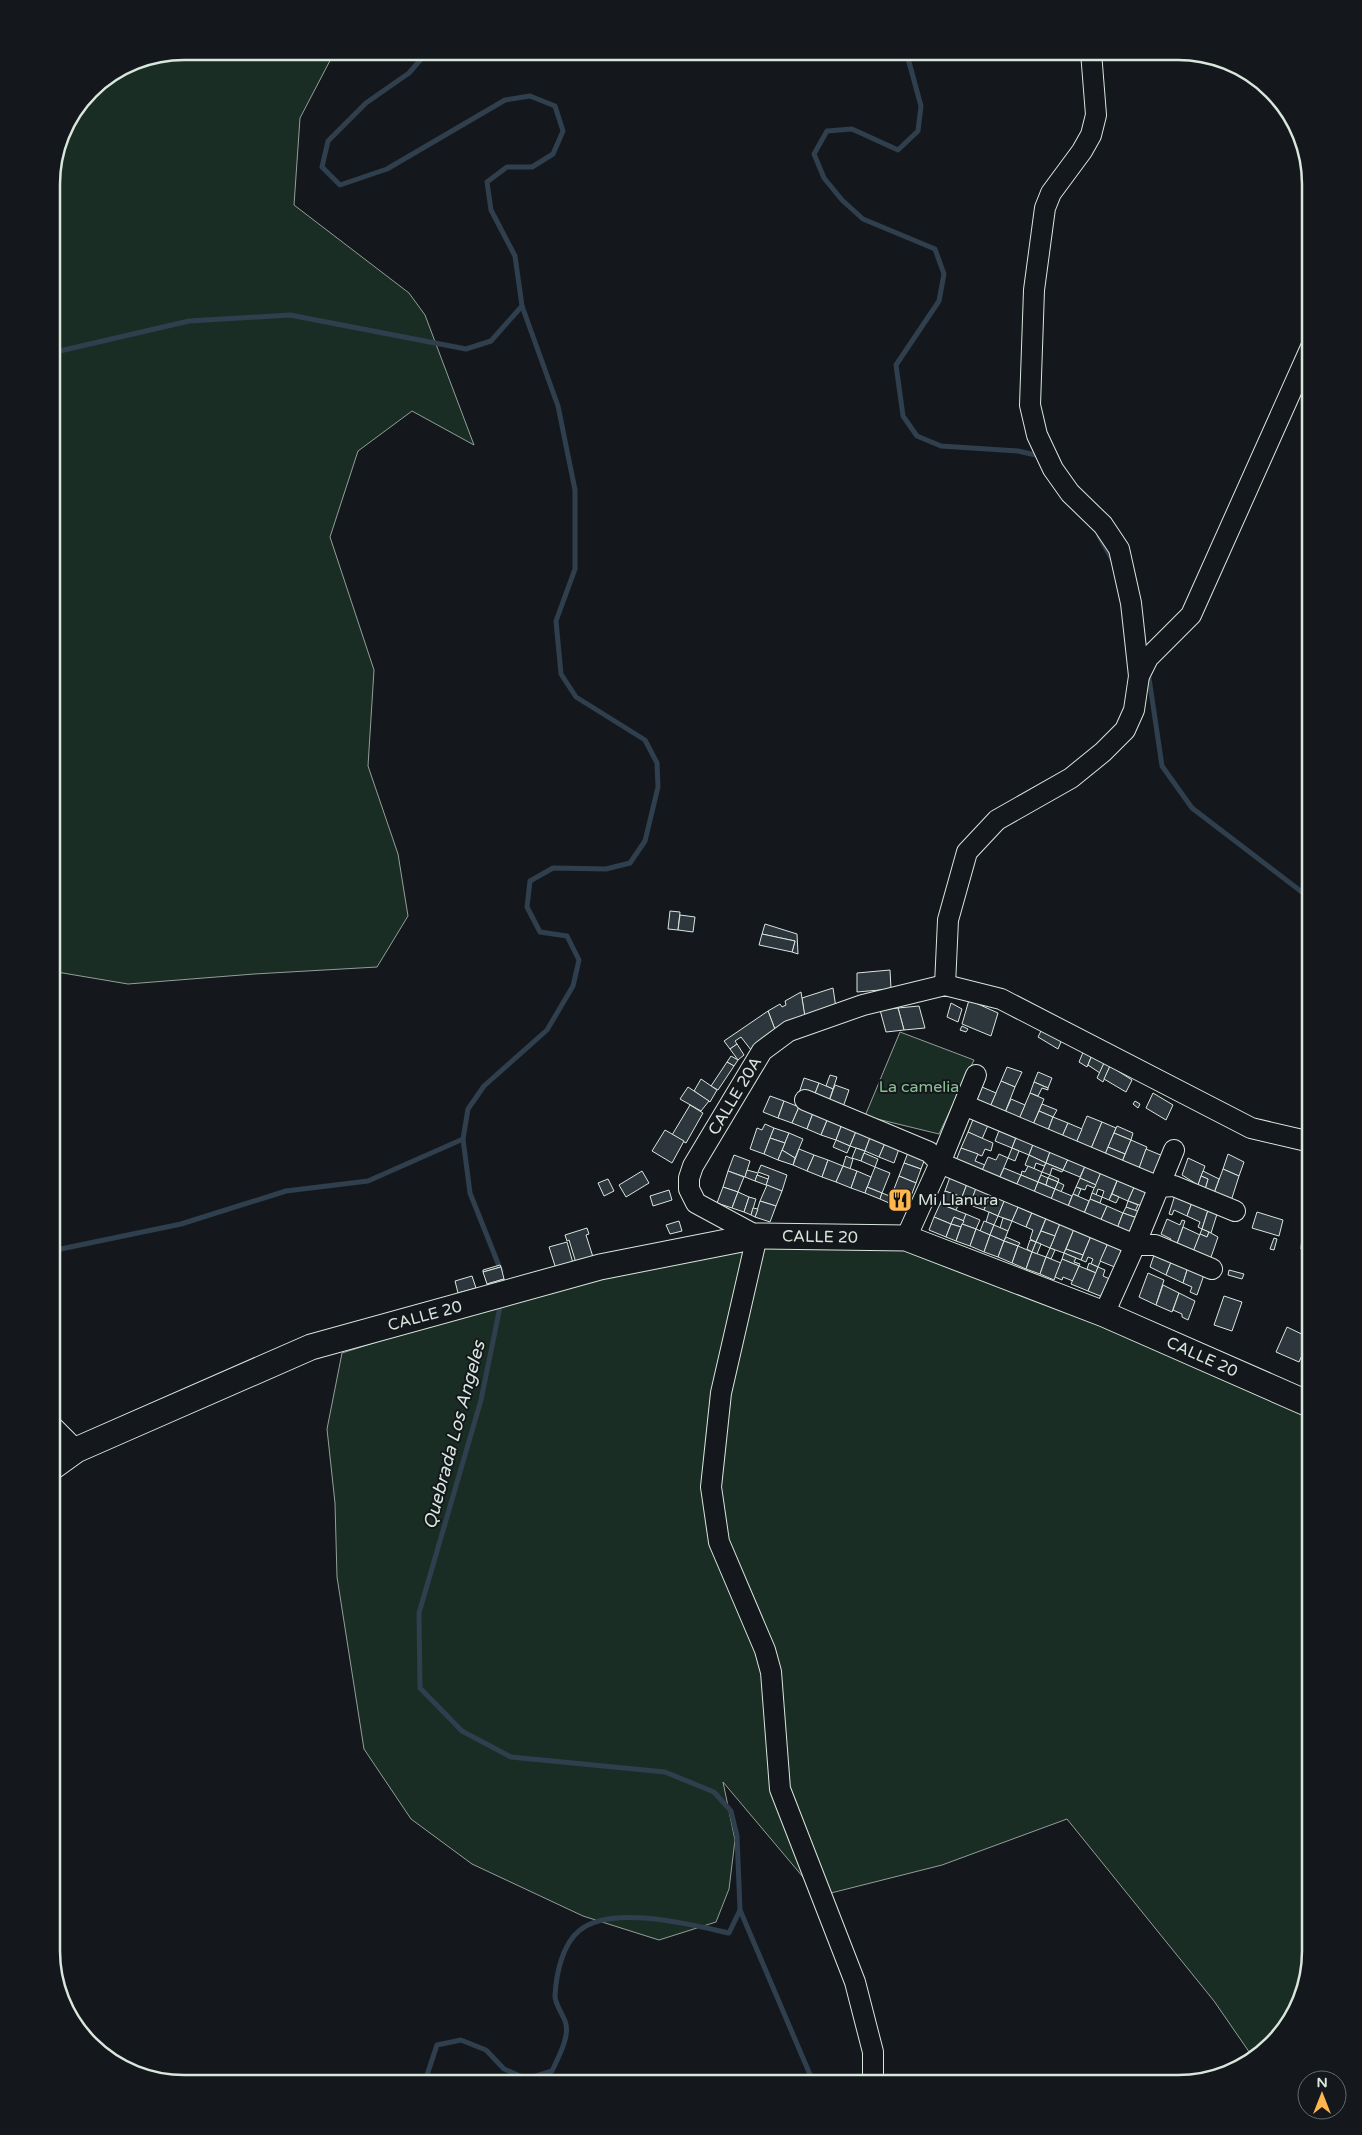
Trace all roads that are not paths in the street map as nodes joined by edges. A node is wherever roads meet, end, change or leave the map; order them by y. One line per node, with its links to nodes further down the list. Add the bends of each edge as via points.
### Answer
1 (1092, 60): 3 (street, via 1096,115 1091,135 1051,193 1045,208 1034,290 1030,405 1037,435 1053,469 1070,493 1103,525 1119,549)
2 (1302, 368): 3 (street, via 1191,615 1148,658)
3 (1139, 676): 4 (street, via 1134,710 1125,730 1071,778 997,820 967,852 948,920)
4 (945, 985): 8 (street, via 1001,999 1251,1128); 13 (street, CALLE 20A, via 863,1004 807,1024 789,1031 762,1051 693,1166 689,1178 689,1189 696,1202)
5 (976, 1075): 7 (street)
6 (805, 1100): 10 (street, via 929,1152)
7 (964, 1105): 10 (street); 11 (street)
8 (1302, 1140)
9 (1174, 1150): 11 (street)
10 (940, 1163): 14 (street); 15 (street)
11 (1160, 1187): 12 (street, via 1174,1186); 15 (street)
12 (1235, 1210)
13 (757, 1236): 14 (main road, CALLE 20); 20 (main road, CALLE 20, via 600,1267 311,1347); 22 (street, via 721,1393 711,1487 719,1542 765,1650 770,1672 780,1789 855,1982 873,2052)
14 (906, 1238): 17 (main road, CALLE 20)
15 (1135, 1245): 16 (street, via 1155,1245); 17 (street)
16 (1212, 1269)
17 (1104, 1314): 18 (main road, CALLE 20)
18 (1302, 1401)
19 (60, 1434): 20 (street)
20 (76, 1450): 21 (main road, CALLE 20)
21 (60, 1462)
22 (873, 2075)

